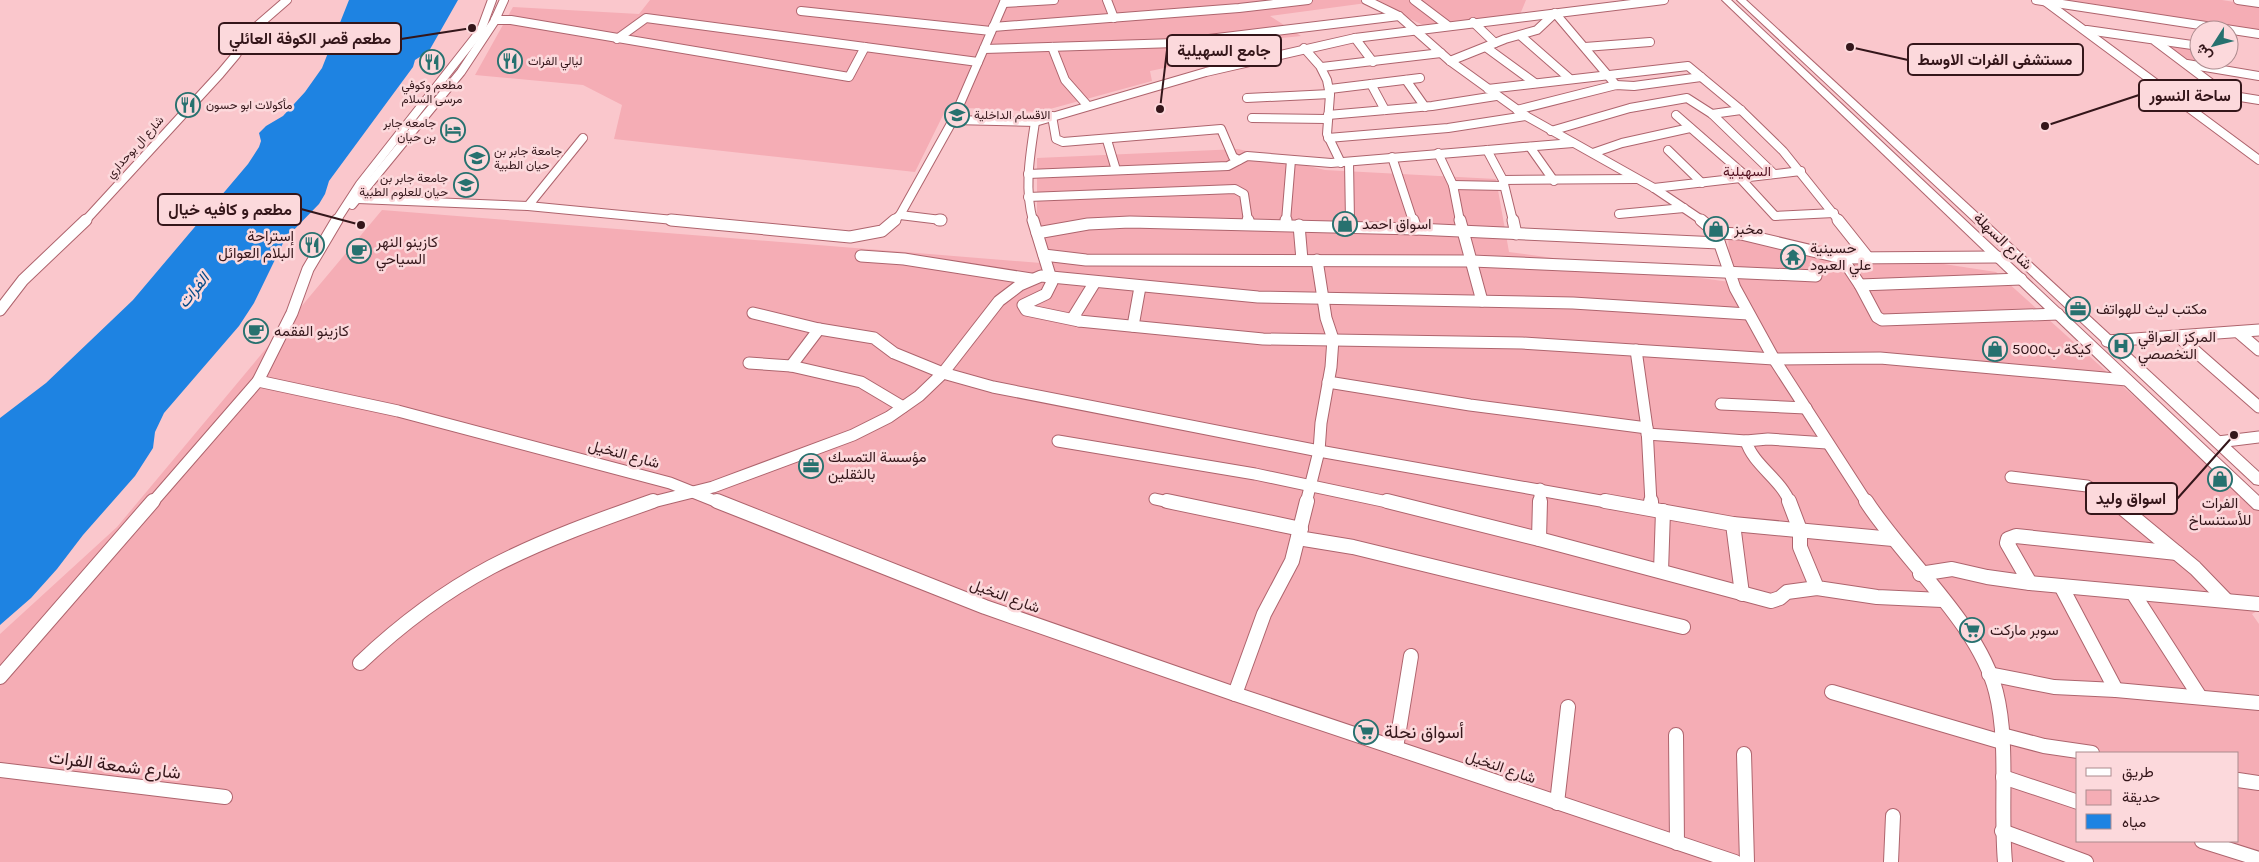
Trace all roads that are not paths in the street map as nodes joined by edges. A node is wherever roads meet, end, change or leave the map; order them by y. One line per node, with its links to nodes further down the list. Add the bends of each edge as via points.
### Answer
1 (287, 0): 146 (street, شارع ال بوحداري, via 250,33 220,74 69,238 23,280)
2 (492, 0): 29 (street)
3 (504, 0): 23 (street)
4 (1054, 0): 15 (street)
5 (1107, 0): 22 (street)
6 (1233, 0): 18 (street)
7 (1308, 0): 18 (street)
8 (1414, 0): 25 (street)
9 (1664, 0): 20 (street)
10 (1726, 0): 84 (main road, شارع السهلة)
11 (1741, 0): 83 (main road, شارع السهلة)
12 (2036, 0): 16 (street)
13 (2238, 0): 17 (street)
14 (1371, 1): 21 (street)
15 (1004, 2): 27 (street)
16 (2046, 2): 26 (street); 30 (street)
17 (2259, 3)
18 (1239, 8): 22 (street)
19 (801, 11): 27 (street)
20 (1555, 13): 24 (street); 33 (street, via 1537,30); 44 (street)
21 (1399, 16): 28 (street); 41 (street, via 1176,43)
22 (1114, 18): 27 (street)
23 (495, 20): 29 (street); 35 (street)
24 (1473, 22): 25 (street); 38 (street)
25 (1447, 25): 28 (street)
26 (2189, 26)
27 (992, 29): 45 (street)
28 (1412, 29): 34 (street); 46 (street)
29 (485, 30): 111 (street, via 461,72); 118 (street, via 360,184)
30 (2084, 30): 36 (street); 62 (street)
31 (2239, 32): 32 (street)
32 (2259, 34)
33 (1521, 36): 38 (street); 58 (street)
34 (1355, 38): 42 (street); 49 (street)
35 (616, 39): 40 (street, via 646,18); 40 (street, via 848,77)
36 (2154, 40): 39 (street); 50 (street)
37 (1650, 42): 44 (street)
38 (1495, 43): 43 (street)
39 (2189, 45)
40 (865, 47): 48 (street)
41 (1052, 47): 45 (street); 69 (street, via 1065,80)
42 (1304, 48): 52 (street); 69 (street)
43 (1487, 48): 47 (street); 60 (street)
44 (1585, 48): 54 (street)
45 (984, 49): 48 (street)
46 (1441, 53): 47 (street); 49 (street)
47 (1450, 61): 65 (street)
48 (978, 62): 79 (street)
49 (1373, 62): 52 (street)
50 (2185, 64): 51 (street); 66 (street)
51 (2189, 65)
52 (1322, 67): 64 (street)
53 (2222, 70): 55 (street)
54 (1607, 74): 56 (street, via 1685,66); 58 (street); 63 (street)
55 (2259, 76)
56 (1701, 77): 63 (street, via 1634,86); 72 (street)
57 (1420, 78): 59 (street)
58 (1570, 78): 60 (street)
59 (1406, 80): 61 (street); 70 (street)
60 (1535, 83): 65 (street)
61 (1371, 84): 64 (street); 71 (street)
62 (2157, 84): 66 (street); 97 (street)
63 (1616, 85): 73 (street)
64 (1330, 91): 67 (street); 77 (street)
65 (1492, 92): 70 (street); 73 (street)
66 (2226, 94): 68 (street)
67 (1247, 98)
68 (2259, 100)
69 (1087, 105): 76 (street)
70 (1425, 107): 71 (street)
71 (1386, 110): 77 (street)
72 (1741, 110): 74 (street); 100 (street)
73 (1521, 113): 82 (street); 86 (street, via 1448,128)
74 (1712, 114): 82 (street, via 1687,98 1630,108); 102 (street)
75 (1676, 115): 81 (street)
76 (1052, 116): 80 (street); 87 (street, via 1058,141)
77 (1327, 117): 78 (street); 86 (street)
78 (1252, 118)
79 (953, 120): 80 (street); 116 (street)
80 (1035, 122): 101 (street)
81 (1690, 128): 93 (street); 103 (street)
82 (1551, 131): 88 (street)
83 (1885, 133): 84 (main road); 157 (main road, شارع السهلة)
84 (1869, 134): 130 (main road, شارع السهلة)
85 (583, 138): 112 (street)
86 (1328, 138): 98 (street)
87 (1107, 140): 95 (street, via 1219,128 1223,130 1233,157); 99 (street)
88 (1573, 143): 89 (street); 93 (street)
89 (1530, 147): 90 (street); 105 (street)
90 (1487, 150): 92 (street); 106 (street)
91 (1668, 150): 107 (street)
92 (1438, 153): 94 (street); 108 (street)
93 (1593, 153): 104 (street)
94 (1392, 157): 98 (street); 123 (street)
95 (1239, 160): 96 (street, via 1247,156); 99 (street, via 1228,166)
96 (1291, 160): 98 (street, via 1323,164); 120 (street)
97 (2259, 160)
98 (1345, 162): 122 (street)
99 (1116, 170): 101 (street)
100 (1801, 171): 102 (street); 115 (street)
101 (1028, 174): 110 (street)
102 (1773, 174): 103 (street)
103 (1743, 177): 107 (street); 115 (street, via 1775,216)
104 (1638, 179): 105 (street); 109 (street)
105 (1554, 180): 106 (street)
106 (1504, 183): 108 (street); 126 (street)
107 (1702, 183): 109 (street)
108 (1453, 185): 124 (street)
109 (1654, 188): 113 (street)
110 (1028, 197): 119 (street, via 1236,189 1244,194); 125 (street)
111 (358, 199): 112 (street); 118 (street)
112 (528, 206): 116 (street, via 850,237 882,230)
113 (1684, 208): 114 (street); 127 (street, via 1709,225)
114 (1619, 214)
115 (1834, 214): 132 (street)
116 (900, 215): 117 (street)
117 (941, 220)
118 (333, 224): 165 (street, via 308,269 292,312)
119 (1249, 224): 120 (street); 125 (street, via 1130,222 1088,224)
120 (1286, 225): 121 (street)
121 (1299, 225): 122 (street); 133 (street)
122 (1350, 227): 123 (street)
123 (1416, 229): 124 (street)
124 (1462, 232): 126 (street); 135 (street)
125 (1037, 233): 128 (street)
126 (1516, 234): 127 (street)
127 (1718, 238): 131 (street, via 1741,234); 136 (street)
128 (1044, 255): 133 (street, via 1086,260); 137 (street)
129 (861, 256): 139 (street, via 904,259)
130 (1998, 257): 132 (street); 140 (main road, شارع السهلة)
131 (1842, 258): 132 (street); 142 (street)
132 (1869, 259)
133 (1302, 260): 134 (street)
134 (1317, 260): 135 (street); 144 (street)
135 (1472, 261): 136 (street); 145 (street)
136 (1728, 273): 138 (street); 148 (street)
137 (1050, 276): 139 (street); 141 (street); 150 (street, via 1052,286 1046,294 1023,305 1026,310)
138 (1816, 276)
139 (1031, 279): 163 (street, via 999,301)
140 (2021, 279): 142 (street); 149 (main road, شارع السهلة)
141 (1095, 282): 143 (street); 150 (street, via 1074,316)
142 (1860, 285): 149 (street, via 1877,317 1882,320)
143 (1140, 287): 144 (street, via 1258,297); 151 (street)
144 (1323, 298): 145 (street); 156 (street)
145 (1482, 301): 148 (street)
146 (0, 310)
147 (753, 313): 152 (street)
148 (1748, 314): 160 (street)
149 (2058, 314): 164 (main road, شارع السهلة)
150 (1079, 322): 151 (street)
151 (1133, 326): 156 (street, via 1263,338)
152 (819, 329): 162 (street); 163 (street, via 874,338 894,353)
153 (2259, 330): 154 (street)
154 (2238, 332): 155 (street); 159 (street)
155 (2178, 336): 157 (street); 169 (street)
156 (1333, 340): 158 (street, via 1522,343); 166 (street)
157 (2107, 341): 175 (main road, شارع السهلة)
158 (1636, 350): 160 (street); 171 (street)
159 (2259, 350)
160 (1774, 359): 164 (street, via 1880,358); 170 (street)
161 (749, 363): 162 (street)
162 (791, 366): 168 (street, via 862,382)
163 (943, 374): 168 (street); 177 (street, via 993,387)
164 (2127, 380): 184 (main road, شارع السهلة)
165 (258, 381): 182 (street, شارع النخيل, via 408,413 670,483); 206 (street)
166 (1328, 382): 171 (street); 177 (street, via 1318,433)
167 (1721, 404): 170 (street)
168 (904, 407): 182 (street, via 853,435)
169 (2259, 407)
170 (1806, 408): 176 (street)
171 (1647, 431): 174 (street); 185 (street)
172 (2259, 438): 175 (street)
173 (1058, 441): 180 (street)
174 (1746, 441): 176 (street, via 1768,439); 187 (street, via 1749,452 1788,498)
175 (2218, 442): 179 (main road, شارع السهلة)
176 (1827, 443): 190 (street)
177 (1319, 451): 180 (street); 181 (street)
178 (2011, 477): 191 (street, via 2092,488 2108,496)
179 (2259, 480)
180 (1310, 485): 188 (street); 189 (street)
181 (1540, 489): 185 (street); 189 (street)
182 (693, 492): 204 (street, via 664,498 593,522 481,572 415,615); 209 (street, شارع النخيل, via 984,606)
183 (1155, 499): 188 (street)
184 (2259, 505)
185 (1657, 510): 186 (street); 192 (street)
186 (1733, 524): 187 (street); 198 (street)
187 (1800, 530): 190 (street); 196 (street, via 1800,548)
188 (1300, 533): 202 (street); 209 (street, via 1292,561 1264,614)
189 (1539, 539): 192 (street)
190 (1893, 539): 193 (street)
191 (2176, 553): 194 (street, via 2016,536 2008,539 2007,543); 200 (street)
192 (1661, 571): 198 (street)
193 (1920, 574): 194 (street, via 1952,569); 199 (street)
194 (2030, 583): 195 (street)
195 (2061, 586): 197 (street); 207 (street)
196 (1816, 588): 198 (street, via 1787,592 1771,601); 199 (street, via 1877,597)
197 (2133, 592): 200 (street); 210 (street)
198 (1742, 594)
199 (1942, 600): 205 (street, via 1963,626)
200 (2226, 600): 201 (street)
201 (2258, 605)
202 (1683, 627)
203 (1411, 656): 215 (street)
204 (360, 663)
205 (1989, 674): 207 (street, via 2054,687); 214 (street, via 1996,692)
206 (0, 677)
207 (2116, 690): 210 (street)
208 (1832, 692): 214 (street)
209 (1234, 694): 215 (street, شارع النخيل)
210 (2200, 697): 211 (street)
211 (2259, 703)
212 (1568, 708): 224 (street)
213 (1676, 735): 228 (street)
214 (2002, 738): 216 (street); 219 (street)
215 (1396, 748): 224 (street, شارع النخيل)
216 (2085, 752)
217 (1744, 754): 231 (street)
218 (0, 770): 222 (street, شارع شمعة الفرات)
219 (2003, 777): 223 (street); 226 (street)
220 (2239, 780): 221 (street)
221 (2259, 783)
222 (225, 797)
223 (2076, 801)
224 (1557, 802): 228 (street, شارع النخيل)
225 (1893, 816): 232 (street)
226 (2002, 831): 233 (street); 234 (street)
227 (2205, 842): 229 (street)
228 (1677, 843): 230 (street, شارع النخيل)
229 (2259, 859)
230 (1735, 862)
231 (1747, 862)
232 (1891, 862)
233 (2004, 862)
234 (2086, 862)

